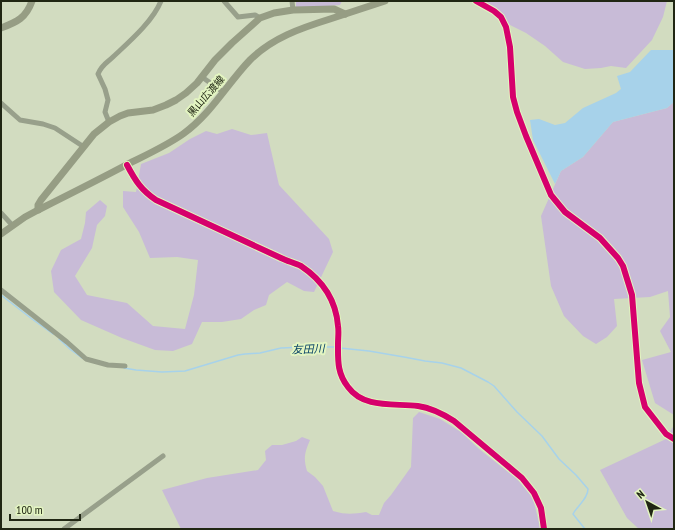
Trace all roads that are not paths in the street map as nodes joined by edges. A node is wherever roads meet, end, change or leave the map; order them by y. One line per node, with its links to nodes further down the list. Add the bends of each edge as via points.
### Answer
1 (32, 1): 10 (street, via 25,14 13,24)
2 (161, 1): 14 (street, via 148,22 101,67 98,74 108,100)
3 (224, 1): 9 (street, via 238,17 255,15)
4 (292, 1): 7 (street)
5 (385, 1): 8 (street, 黒山広渡線)
6 (476, 1): 23 (street, via 501,17 506,27 516,112 551,195 565,212 600,238 623,266 632,295 639,383 646,407 666,434)
7 (293, 10): 8 (street, via 334,9); 9 (street)
8 (345, 14): 12 (street, 黒山広渡線, via 289,33 268,45 250,60)
9 (260, 18): 11 (street, via 215,60)
10 (1, 28)
11 (202, 77): 12 (street); 14 (street, via 191,89 166,105 153,110 128,113)
12 (223, 92): 16 (street, 黒山広渡線, via 208,112 187,131)
13 (1, 103): 15 (street, via 20,120 55,128)
14 (108, 122): 15 (street)
15 (84, 147): 17 (street, via 41,200)
16 (127, 165): 17 (street, 黒山広渡線); 26 (street, via 146,194 156,200 300,266 317,279 329,294 334,306 338,325 338,364 351,391 358,397 377,403 419,406 440,412 454,421 522,478 541,508)
17 (38, 210): 19 (street, 黒山広渡線)
18 (1, 213): 19 (street)
19 (13, 226): 20 (street, 黒山広渡線)
20 (1, 234)
21 (1, 290): 22 (street, via 86,359 108,365)
22 (125, 366)
23 (674, 439)
24 (163, 456): 25 (street)
25 (64, 529)
26 (544, 529)

